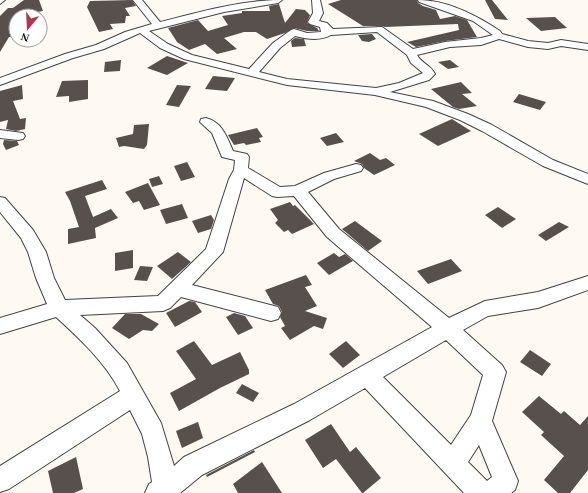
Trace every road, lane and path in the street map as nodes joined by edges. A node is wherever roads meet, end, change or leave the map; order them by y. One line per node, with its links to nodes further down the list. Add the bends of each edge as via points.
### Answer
1 (137, 0): 5 (street)
2 (278, 0): 5 (street, via 204,10)
3 (316, 0): 6 (street, via 318,13 313,22)
4 (422, 0): 8 (street, via 476,19)
5 (158, 25): 7 (street)
6 (324, 25): 10 (street, via 331,32 379,29); 11 (street, via 327,34 307,36 294,32 287,36)
7 (142, 30): 11 (street, via 174,52); 12 (street)
8 (498, 36): 9 (street, via 528,44 548,46 561,43); 10 (street, via 488,41 444,45)
9 (588, 47)
10 (411, 53): 13 (street, via 415,61 428,71 429,74 425,78 389,90)
11 (252, 73): 13 (street, via 308,86)
12 (0, 82)
13 (364, 91): 19 (street, via 429,104 457,115 487,128 548,163)
14 (206, 122): 18 (street, via 218,131 227,154 242,157)
15 (0, 134): 16 (street)
16 (18, 136)
17 (356, 168): 20 (street, via 329,176)
18 (241, 170): 20 (street, via 277,192); 23 (street, via 214,252)
19 (588, 179)
20 (298, 191): 27 (street, via 333,233)
21 (0, 202): 24 (street, via 27,234 37,252 45,278)
22 (588, 283): 27 (street, via 538,300 485,309)
23 (177, 289): 24 (street, via 163,303); 25 (street)
24 (59, 308): 26 (street); 29 (street, via 88,334 120,370)
25 (271, 313)
26 (0, 326)
27 (447, 328): 28 (street); 30 (street, via 495,372)
28 (368, 376): 31 (street); 33 (street, via 193,466)
29 (133, 395): 32 (street); 33 (street, via 153,431 160,457)
30 (481, 421): 31 (street); 35 (street, via 506,481)
31 (453, 464): 34 (street)
32 (0, 480)
33 (164, 491)
34 (481, 493)
35 (493, 493)

